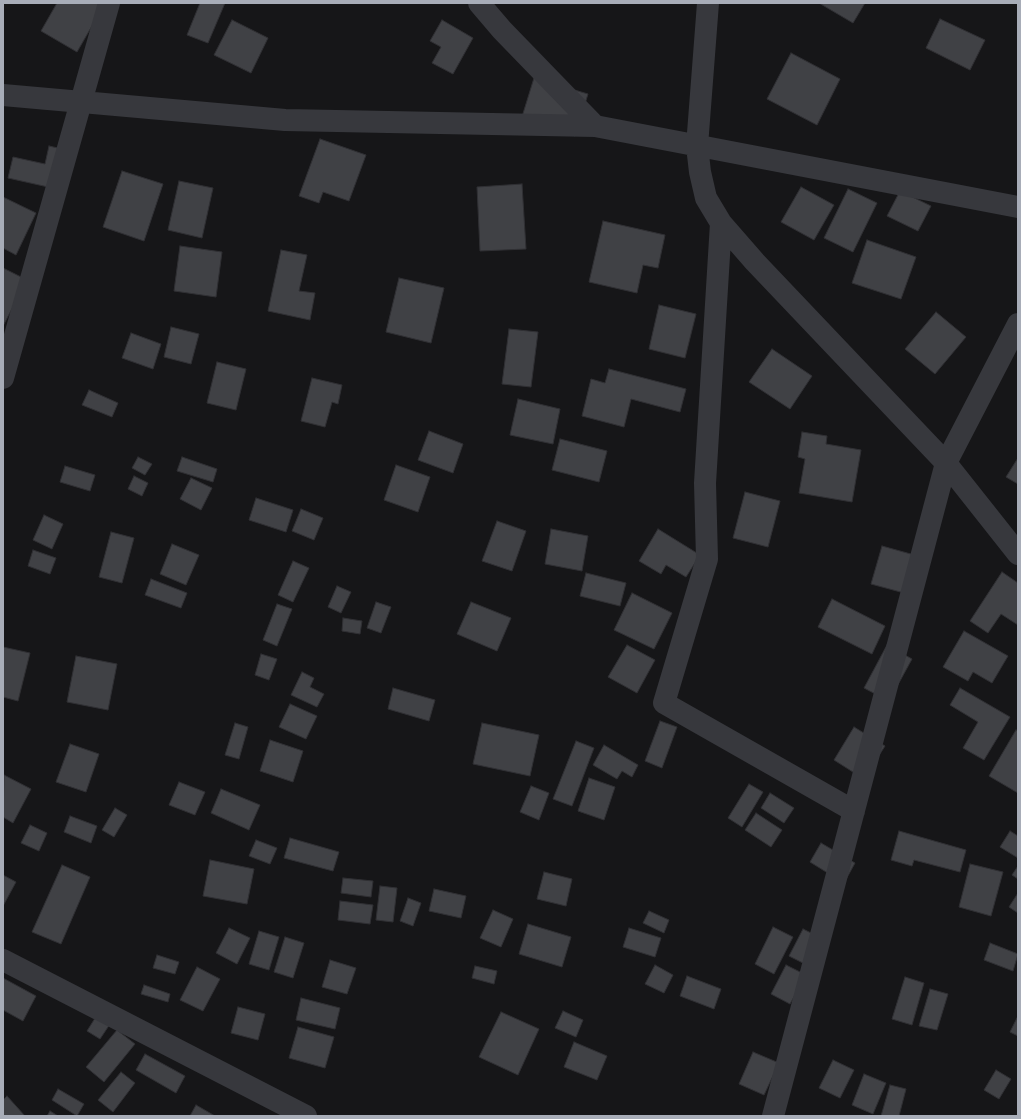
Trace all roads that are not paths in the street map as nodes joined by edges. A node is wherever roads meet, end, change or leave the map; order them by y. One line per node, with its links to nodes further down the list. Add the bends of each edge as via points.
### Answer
1 (108, 3): 5 (street)
2 (479, 3): 6 (street)
3 (708, 3): 7 (street)
4 (3, 95): 5 (street)
5 (79, 103): 6 (street, via 285,120); 11 (street)
6 (594, 126): 7 (street)
7 (697, 146): 8 (street); 9 (street, via 706,198)
8 (1018, 207)
9 (721, 224): 12 (street); 14 (street, via 705,483 707,559 664,703)
10 (1018, 324): 12 (street)
11 (3, 378)
12 (946, 463): 13 (street); 14 (street)
13 (1018, 554)
14 (854, 810): 17 (street)
15 (3, 960): 16 (street)
16 (306, 1116)
17 (773, 1116)

